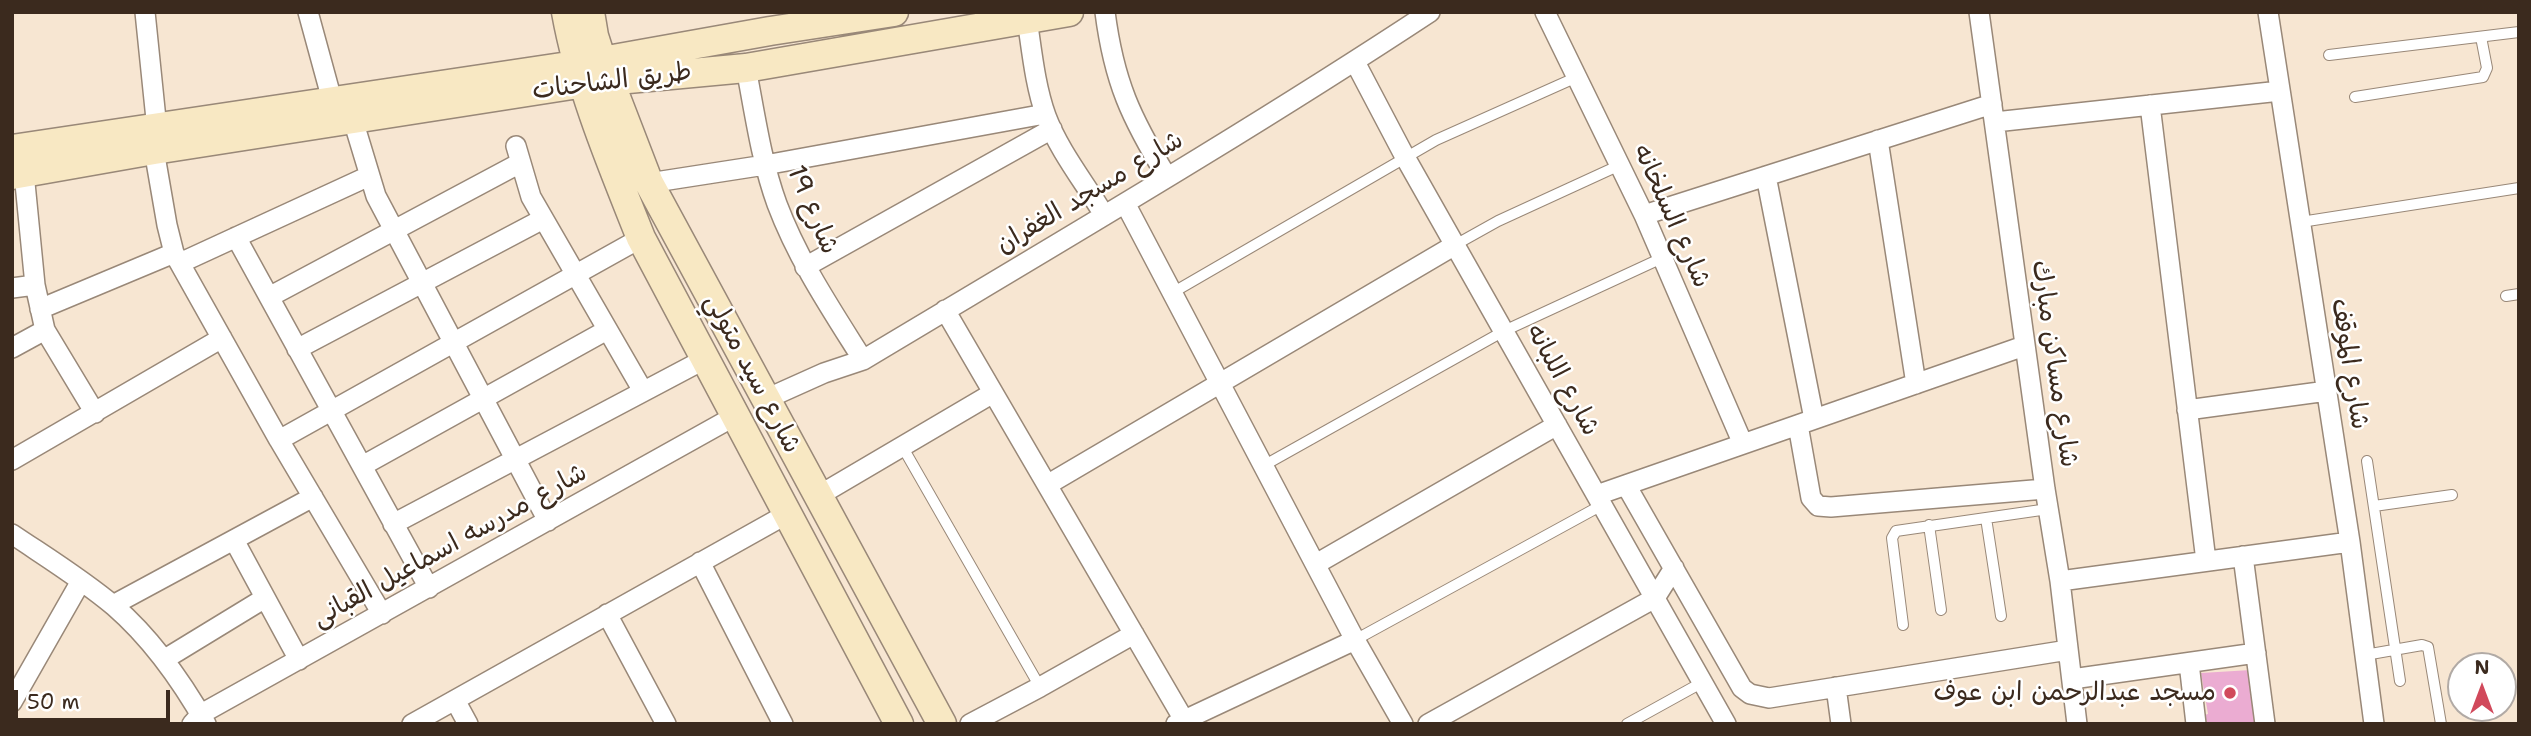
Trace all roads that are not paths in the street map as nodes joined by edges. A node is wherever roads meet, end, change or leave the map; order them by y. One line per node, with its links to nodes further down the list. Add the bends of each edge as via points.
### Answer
1 (145, 12): 27 (street)
2 (308, 12): 25 (street)
3 (566, 12): 19 (street, شارع سيد متولي)
4 (590, 12): 19 (street, شارع سيد متولي)
5 (894, 12): 13 (street, طريق الشاحنات)
6 (1069, 12): 12 (street, طريق الشاحنات)
7 (1105, 12): 35 (street, via 1122,93)
8 (1430, 12): 17 (street, شارع مسجد الغفران)
9 (1545, 12): 20 (street, شارع السلخانه)
10 (1979, 12): 24 (street, شارع مساكن مبارك)
11 (2268, 12): 21 (street, شارع الموقف)
12 (1027, 19): 18 (street, طريق الشاحنات); 26 (street)
13 (769, 22): 19 (street, طريق الشاحنات)
14 (2519, 32): 15 (lane)
15 (2481, 37): 16 (lane); 22 (lane, via 2487,68 2483,77)
16 (2329, 55)
17 (1355, 62): 29 (street, شارع اللبانه); 35 (street, شارع مسجد الغفران)
18 (746, 68): 19 (street, طريق الشاحنات); 30 (street, شارع 19)
19 (594, 72): 25 (street, طريق الشاحنات); 36 (street, شارع سيد متولي); 45 (street, شارع سيد متولي, via 610,159)
20 (1577, 77): 29 (lane); 31 (street, شارع السلخانه)
21 (2280, 91): 23 (street); 42 (street, شارع الموقف)
22 (2355, 97)
23 (2150, 105): 24 (street); 77 (street)
24 (1993, 113): 28 (street); 65 (street, شارع مساكن مبارك)
25 (341, 114): 27 (street, طريق الشاحنات); 33 (street)
26 (1048, 122): 30 (street); 39 (street); 49 (street)
27 (155, 139): 32 (street, طريق الشاحنات); 47 (street, via 167,225)
28 (1878, 140): 34 (street); 70 (street)
29 (1405, 157): 46 (street, شارع اللبانه); 54 (lane)
30 (765, 165): 36 (street); 49 (street, شارع 19)
31 (1620, 165): 40 (street, شارع السلخانه); 46 (lane, via 1498,220)
32 (16, 166): 52 (street)
33 (369, 176): 43 (street); 44 (street)
34 (1766, 176): 40 (street); 81 (street)
35 (1167, 177): 38 (street, شارع مسجد الغفران)
36 (649, 183): 76 (street, شارع سيد متولي)
37 (2519, 188): 42 (lane)
38 (1125, 203): 39 (street, شارع مسجد الغفران); 54 (street)
39 (1104, 215): 59 (street, شارع مسجد الغفران)
40 (1644, 215): 48 (street, شارع السلخانه)
41 (543, 219): 43 (street, via 518,155); 50 (street); 51 (street)
42 (2301, 222): 73 (street, شارع الموقف)
43 (394, 230): 51 (street); 57 (street)
44 (236, 237): 47 (street); 57 (street)
45 (641, 238): 50 (street); 68 (street, شارع سيد متولي)
46 (1455, 245): 62 (street, شارع اللبانه); 71 (street)
47 (177, 258): 58 (street); 63 (street)
48 (1662, 258): 62 (lane); 84 (street, شارع السلخانه)
49 (805, 267): 69 (street, شارع 19)
50 (576, 276): 61 (street); 64 (street)
51 (422, 283): 64 (street); 67 (street)
52 (35, 285): 53 (street); 58 (street)
53 (12, 288)
54 (1172, 292): 71 (street)
55 (2519, 294): 56 (lane)
56 (2506, 296)
57 (269, 297): 67 (street)
58 (40, 309): 60 (street)
59 (945, 310): 69 (street, شارع مسجد الغفران); 74 (street)
60 (45, 330): 66 (street); 79 (street)
61 (607, 330): 72 (street); 75 (street)
62 (1504, 331): 82 (street, شارع اللبانه); 90 (lane)
63 (222, 338): 79 (street); 83 (street)
64 (453, 342): 75 (street); 78 (street)
65 (2024, 346): 70 (street); 93 (street, شارع مساكن مبارك)
66 (12, 348)
67 (298, 349): 78 (street)
68 (705, 359): 72 (street); 80 (street, شارع سيد متولي)
69 (863, 360): 76 (street, شارع مسجد الغفران)
70 (1916, 384): 81 (street)
71 (1221, 385): 90 (street); 91 (street)
72 (643, 391): 86 (street)
73 (2327, 391): 77 (street); 107 (street, شارع الموقف)
74 (993, 393): 85 (street); 91 (street)
75 (483, 399): 86 (street); 89 (street)
76 (766, 399): 95 (street, شارع سيد متولي)
77 (2187, 410): 109 (street)
78 (331, 411): 83 (street); 89 (street)
79 (95, 413): 87 (street)
80 (735, 416): 100 (street, شارع سيد متولي); 102 (street, شارع مدرسه اسماعيل القبانى)
81 (1806, 422): 84 (street); 93 (street, via 1811,498 1818,506)
82 (1557, 425): 97 (street, شارع اللبانه); 111 (street)
83 (279, 440): 96 (street)
84 (1743, 444): 92 (street)
85 (902, 446): 95 (street); 136 (lane)
86 (515, 459): 102 (street); 103 (street)
87 (12, 460)
88 (2367, 461): 98 (lane)
89 (362, 466): 103 (street)
90 (1264, 466): 111 (street)
91 (1047, 485): 124 (street)
92 (1626, 485): 97 (street); 112 (street)
93 (2045, 489): 99 (street, شارع مساكن مبارك)
94 (2452, 495): 98 (lane)
95 (818, 496): 147 (street, شارع سيد متولي)
96 (313, 497): 106 (street); 120 (street)
97 (1599, 500): 117 (street, شارع اللبانه); 125 (lane)
98 (2374, 506): 127 (lane)
99 (2048, 509): 101 (lane); 114 (street, شارع مساكن مبارك)
100 (787, 514): 110 (street); 146 (street, شارع سيد متولي)
101 (1986, 518): 104 (lane); 122 (lane)
102 (548, 521): 115 (street, شارع مدرسه اسماعيل القبانى)
103 (393, 524): 115 (street)
104 (1929, 525): 119 (lane); 123 (lane, via 1899,529 1893,536)
105 (12, 534): 113 (street)
106 (234, 540): 116 (street); 118 (street)
107 (2350, 542): 108 (street); 129 (street, شارع الموقف)
108 (2243, 556): 109 (street); 128 (street)
109 (2206, 561): 114 (street)
110 (700, 562): 121 (street); 145 (street)
111 (1315, 564): 125 (street)
112 (1674, 568): 117 (street); 137 (street, via 1742,688 1750,694 1769,698)
113 (81, 581): 118 (street); 139 (street)
114 (2060, 581): 126 (street, شارع مساكن مبارك)
115 (429, 588): 120 (street, شارع مدرسه اسماعيل القبانى)
116 (265, 598): 130 (street); 131 (street)
117 (1655, 598): 135 (street, شارع اللبانه); 150 (street)
118 (113, 605): 130 (street)
119 (1941, 610)
120 (382, 614): 131 (street, شارع مدرسه اسماعيل القبانى)
121 (607, 614): 138 (street); 144 (street)
122 (2001, 616)
123 (1903, 625)
124 (1134, 634): 136 (street); 141 (street)
125 (1356, 640): 141 (street); 149 (street)
126 (2068, 650): 133 (street, شارع مساكن مبارك); 137 (street)
127 (2395, 650): 129 (lane); 134 (lane); 158 (lane, via 2430,648)
128 (2256, 653): 132 (street); 156 (street)
129 (2365, 655): 157 (street, شارع الموقف)
130 (165, 659): 140 (street)
131 (299, 660): 140 (street, شارع مدرسه اسماعيل القبانى)
132 (2189, 663): 133 (street); 155 (street)
133 (2072, 679): 154 (street, شارع مساكن مبارك)
134 (2400, 681)
135 (1703, 682): 151 (lane); 152 (street, شارع اللبانه)
136 (1040, 687): 148 (street)
137 (1836, 687): 153 (street)
138 (454, 700): 142 (street); 143 (street)
139 (12, 702)
140 (200, 721)
141 (1180, 722)
142 (412, 724)
143 (468, 724)
144 (666, 724)
145 (783, 724)
146 (899, 724)
147 (942, 724)
148 (970, 724)
149 (1404, 724)
150 (1428, 724)
151 (1627, 724)
152 (1726, 724)
153 (1841, 724)
154 (2077, 724)
155 (2196, 724)
156 (2264, 724)
157 (2374, 724)
158 (2441, 724)

